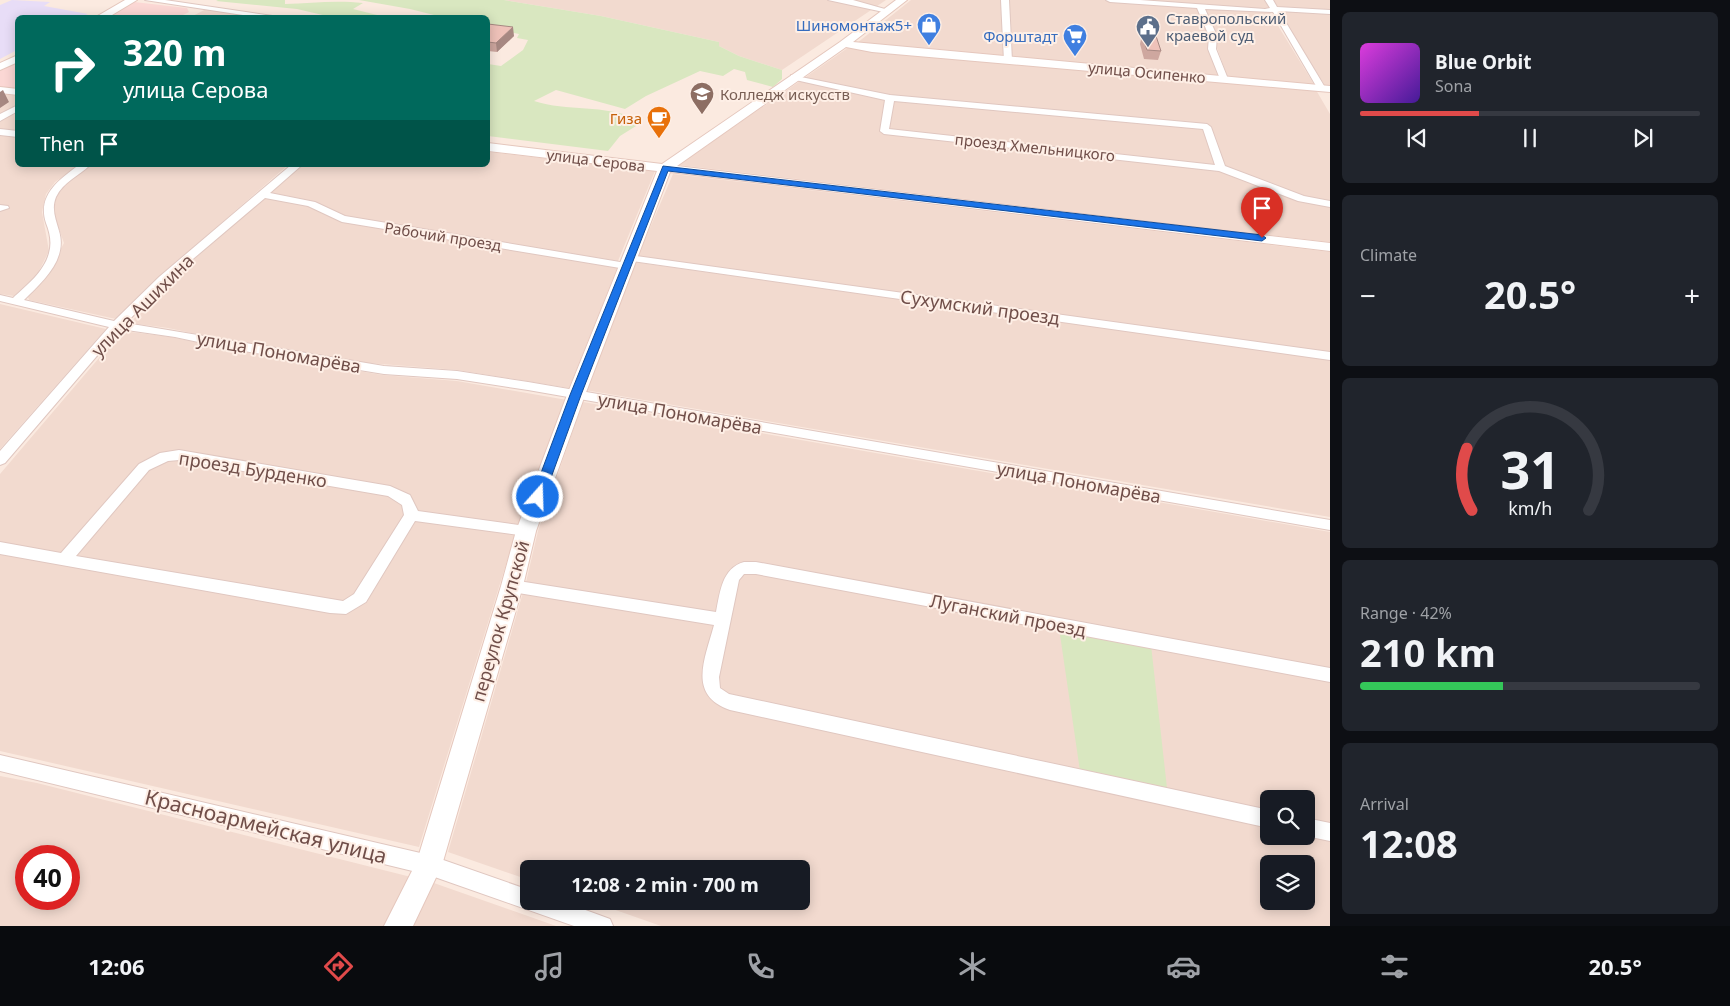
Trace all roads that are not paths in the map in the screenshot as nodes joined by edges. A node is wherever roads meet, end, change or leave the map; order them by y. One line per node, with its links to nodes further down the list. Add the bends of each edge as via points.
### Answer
1 (132, 0): 12 (street)
2 (149, 0): 13 (street)
3 (832, 0): 10 (street)
4 (902, 0): 10 (street)
5 (1005, 0): 16 (street)
6 (1110, 0): 8 (street)
7 (1269, 0): 9 (street)
8 (1200, 6): 9 (street); 19 (street, via 1213,36 1212,49)
9 (1274, 10): 11 (street); 20 (street)
10 (888, 11): 14 (street)
11 (1330, 12)
12 (104, 15)
13 (261, 15)
14 (844, 44): 16 (street, улица Осипенко); 18 (street)
15 (15, 60): 17 (street)
16 (1008, 60): 19 (street, улица Осипенко)
17 (0, 67)
18 (794, 78): 23 (street, проезд Хмельницкого); 32 (street)
19 (1224, 79): 20 (street, улица Осипенко)
20 (1326, 89): 24 (street)
21 (0, 90): 22 (street)
22 (15, 92)
23 (890, 98): 33 (street, проезд Хмельницкого, via 1207,127); 33 (street, проезд Хмельницкого, via 884,131)
24 (1330, 103)
25 (15, 108): 26 (street)
26 (0, 118)
27 (0, 132): 28 (street)
28 (15, 134)
29 (490, 147): 32 (street, улица Серова)
30 (82, 167): 39 (street, via 61,183 49,200 48,213 57,244 42,275)
31 (295, 167): 34 (street, улица Ашихина)
32 (665, 168): 36 (street, улица Серова); 37 (street, переулок Крупской)
33 (1221, 168): 35 (street, проезд Хмельницкого, via 1302,199)
34 (262, 194): 37 (street, Рабочий проезд, via 311,204 342,219); 40 (street, улица Ашихина, via 163,280)
35 (1330, 204)
36 (1330, 247)
37 (628, 262): 41 (street, Сухумский проезд); 42 (street, переулок Крупской)
38 (0, 298): 39 (street, улица Пономарёва)
39 (16, 300): 40 (street, улица Пономарёва)
40 (117, 325): 42 (street, улица Пономарёва, via 364,367 457,375); 43 (street, улица Ашихина)
41 (1330, 356)
42 (576, 395): 45 (street, улица Пономарёва); 46 (street, переулок Крупской)
43 (0, 460)
44 (410, 515): 46 (street); 48 (street, via 360,598 346,608); 48 (street, проезд Бурденко, via 411,506 403,496 390,491 165,456 144,468)
45 (1330, 525)
46 (526, 531): 49 (street, переулок Крупской)
47 (0, 548): 48 (street)
48 (65, 560)
49 (512, 586): 50 (street); 56 (street, переулок Крупской)
50 (722, 620): 51 (street, Луганский проезд, via 733,578 745,568 756,568); 53 (street, Луганский проезд, via 710,681 713,691 730,702)
51 (1330, 675)
52 (0, 763): 56 (street, Красноармейская улица)
53 (1260, 817)
54 (1315, 829): 55 (street)
55 (1330, 832)
56 (429, 865): 57 (street, Красноармейская улица); 59 (street, переулок Крупской)
57 (520, 897)
58 (556, 910): 60 (street, Красноармейская улица)
59 (398, 926)
60 (603, 926)

